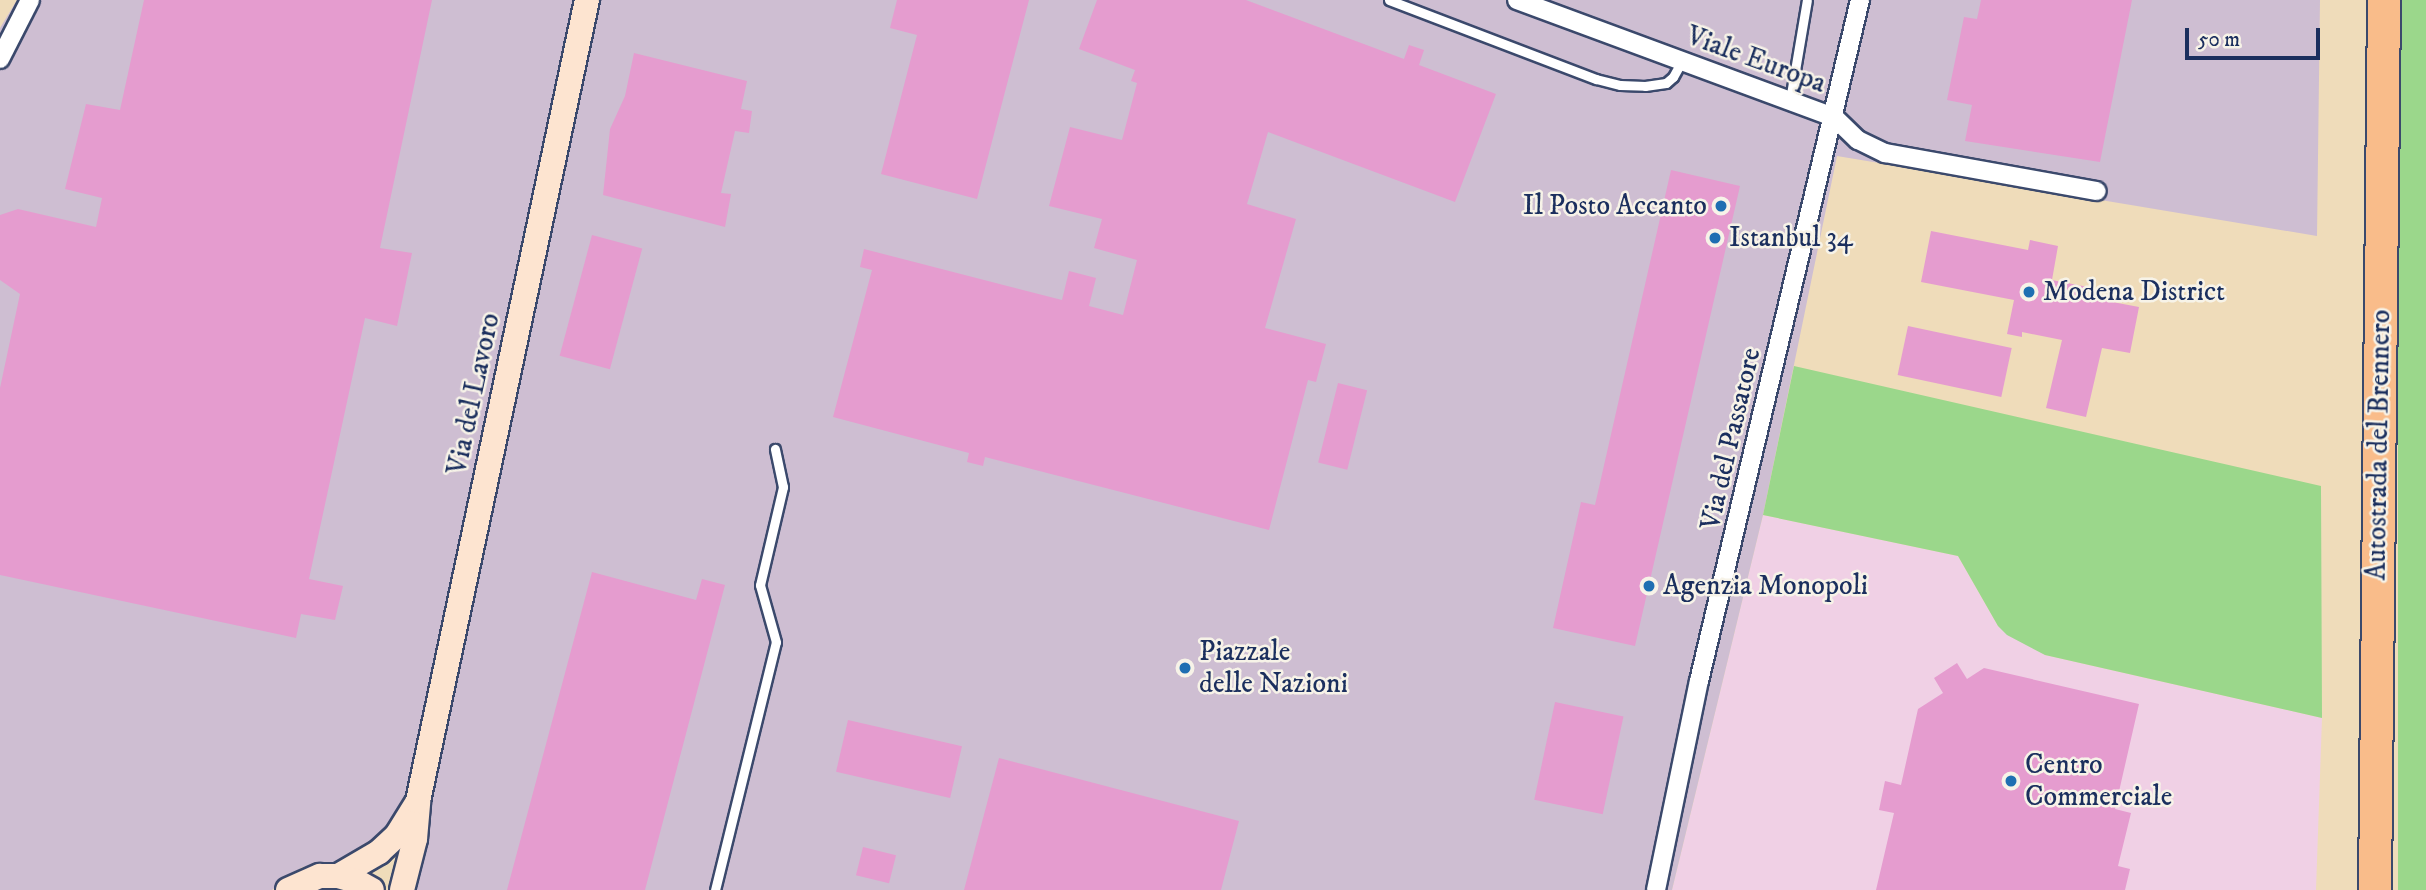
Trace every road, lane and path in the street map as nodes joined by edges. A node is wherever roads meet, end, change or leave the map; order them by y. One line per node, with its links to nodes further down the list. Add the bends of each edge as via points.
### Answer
1 (30, 0): 8 (street)
2 (587, 0): 14 (main road, Via del Lavoro)
3 (1389, 0): 9 (lane, via 1620,85 1666,83)
4 (1517, 0): 9 (street, Viale Europa)
5 (1807, 0): 10 (lane)
6 (1860, 0): 11 (street, Via del Passatore)
7 (2384, 0): 21 (highway, Autostrada del Brennero)
8 (0, 59)
9 (1682, 61): 10 (street, Viale Europa)
10 (1790, 100): 11 (street, Viale Europa)
11 (1835, 117): 12 (street, Viale Europa, via 1858,140 1896,156); 20 (street, Via del Passatore, via 1699,681)
12 (2096, 191)
13 (775, 449): 19 (lane, via 783,487 760,585 776,642)
14 (418, 801): 15 (main road, Via del Lavoro, via 388,844); 18 (main road, Via del Lavoro, via 415,839)
15 (338, 876): 16 (main road, Via del Lavoro, via 311,878); 17 (main road)
16 (288, 890)
17 (372, 890)
18 (402, 890)
19 (715, 890)
20 (1656, 890)
21 (2375, 890)

